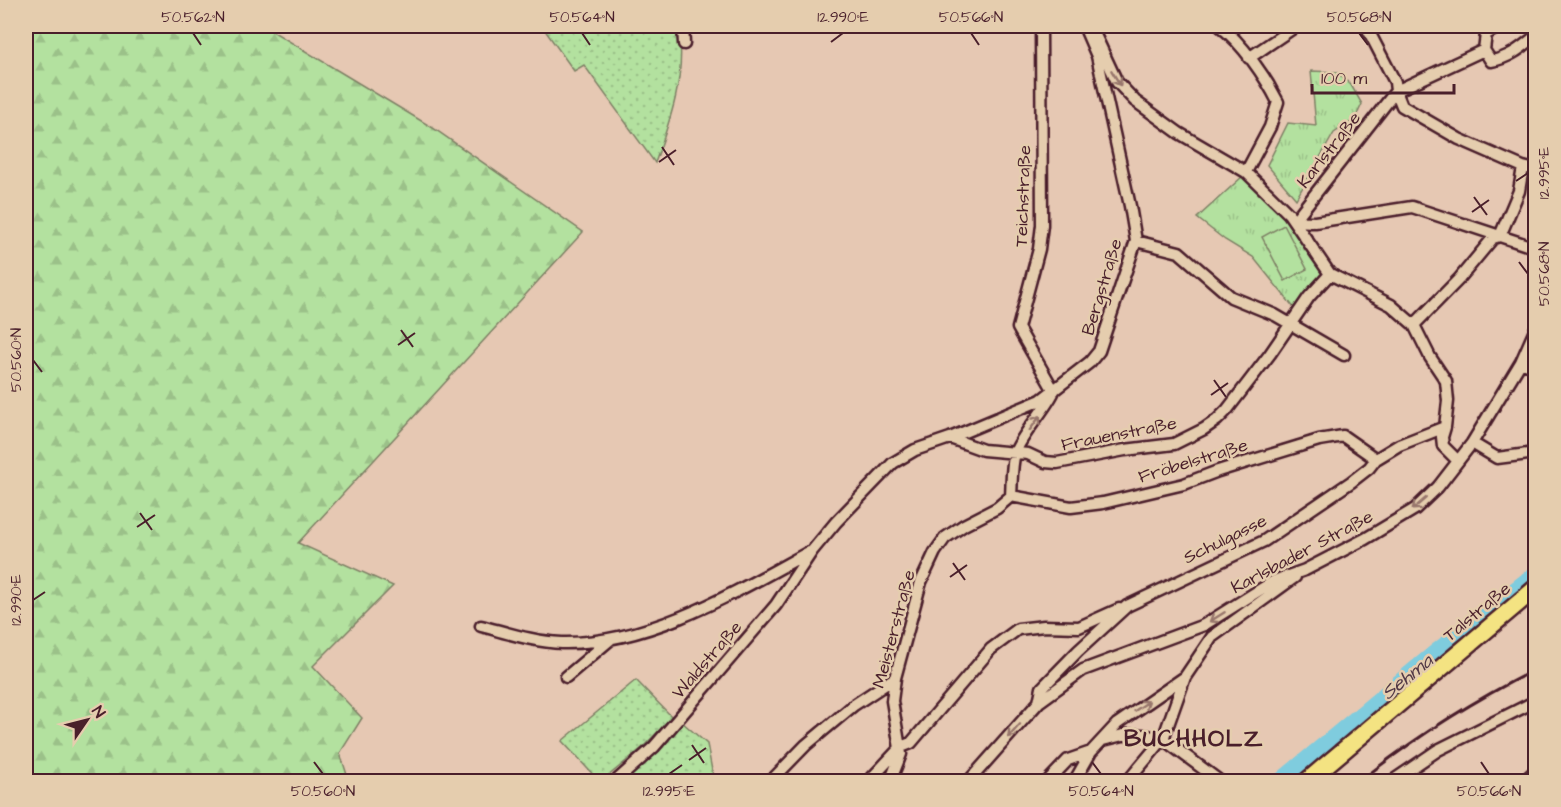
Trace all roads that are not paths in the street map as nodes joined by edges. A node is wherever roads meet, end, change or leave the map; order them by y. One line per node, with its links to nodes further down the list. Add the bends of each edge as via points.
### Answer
1 (683, 26): 12 (street)
2 (1041, 26): 30 (street, Teichstraße, via 1042,225 1018,328)
3 (1084, 26): 21 (street, Bergstraße, via 1096,56)
4 (1091, 26): 18 (street, one-way to 18, via 1117,82 1135,101 1179,133)
5 (1220, 26): 10 (street)
6 (1296, 26): 14 (street)
7 (1366, 26): 15 (street)
8 (1501, 26): 9 (street)
9 (1484, 30): 13 (street)
10 (1233, 31): 14 (street)
11 (1536, 36): 13 (street, via 1502,59 1491,61)
12 (684, 44)
13 (1484, 50): 15 (street, Karlstraße)
14 (1249, 58): 18 (street, via 1278,102 1270,127)
15 (1396, 91): 16 (street, via 1402,106 1459,139); 19 (street, Karlstraße)
16 (1523, 167): 17 (street); 20 (street, via 1520,191)
17 (1536, 170)
18 (1246, 172): 19 (street)
19 (1294, 221): 20 (street, via 1315,222 1412,207); 23 (street)
20 (1500, 236): 22 (street); 25 (street, via 1493,238)
21 (1136, 241): 24 (street, via 1179,252 1231,297); 30 (street, Bergstraße, via 1100,351)
22 (1536, 248)
23 (1329, 274): 24 (street, Frauenstraße); 25 (street, via 1390,305)
24 (1290, 324): 27 (street); 35 (street, Frauenstraße, via 1227,410 1217,420 1174,444 1057,463)
25 (1414, 325): 31 (street, via 1446,381)
26 (1536, 328): 28 (street, Karlsbader Straße)
27 (1344, 355)
28 (1521, 362): 29 (street); 33 (street, Karlsbader Straße)
29 (1536, 368)
30 (1054, 391): 32 (street, Bergstraße); 35 (street, one-way to 30)
31 (1445, 427): 36 (street, Schulgasse, via 1399,445); 37 (street, via 1443,446)
32 (950, 438): 35 (street, Frauenstraße, via 983,450); 39 (street, Bergstraße, via 915,450 893,463)
33 (1472, 443): 34 (street, via 1497,458); 37 (street, Karlsbader Straße)
34 (1536, 453)
35 (1015, 454): 38 (street)
36 (1376, 459): 38 (street, Fröbelstraße, via 1343,436 1319,440 1167,489 1103,503 1071,507); 42 (street, Schulgasse, via 1351,482 1264,541)
37 (1458, 461): 40 (street, Karlsbader Straße, one-way to 40, via 1414,509)
38 (1011, 496): 47 (street, Meisterstraße, via 945,538 935,552 921,582)
39 (812, 551): 44 (street, via 715,603); 55 (street, Waldstraße, via 776,605 654,747)
40 (1305, 570): 46 (street, via 1212,637); 49 (street, Karlsbader Straße, one-way to 49, via 1274,581 1204,625 1083,670)
41 (1536, 588): 64 (main road, Talstraße)
42 (1127, 606): 49 (street, Schulgasse, via 1042,688); 52 (street, via 1079,627 1018,629 991,649 911,743)
43 (482, 626): 44 (street, via 536,641)
44 (612, 639): 45 (street)
45 (566, 677)
46 (1185, 677): 50 (street, one-way to 46, via 1117,724); 51 (street)
47 (895, 678): 52 (street, Meisterstraße, via 892,702); 56 (street, via 806,745)
48 (1536, 701): 65 (street, via 1438,750)
49 (1039, 702): 59 (street, Karlsbader Straße, one-way to 59)
50 (1103, 740): 51 (street, via 1124,735); 53 (street)
51 (1163, 740): 62 (street); 63 (street)
52 (901, 747): 57 (street); 58 (street, Meisterstraße)
53 (1091, 752): 60 (street, via 1068,760); 61 (street)
54 (1536, 770): 66 (street)
55 (615, 782)
56 (770, 782)
57 (868, 782)
58 (890, 782)
59 (968, 782)
60 (1047, 782)
61 (1074, 782)
62 (1127, 782)
63 (1221, 782)
64 (1306, 782)
65 (1391, 782)
66 (1523, 782)

